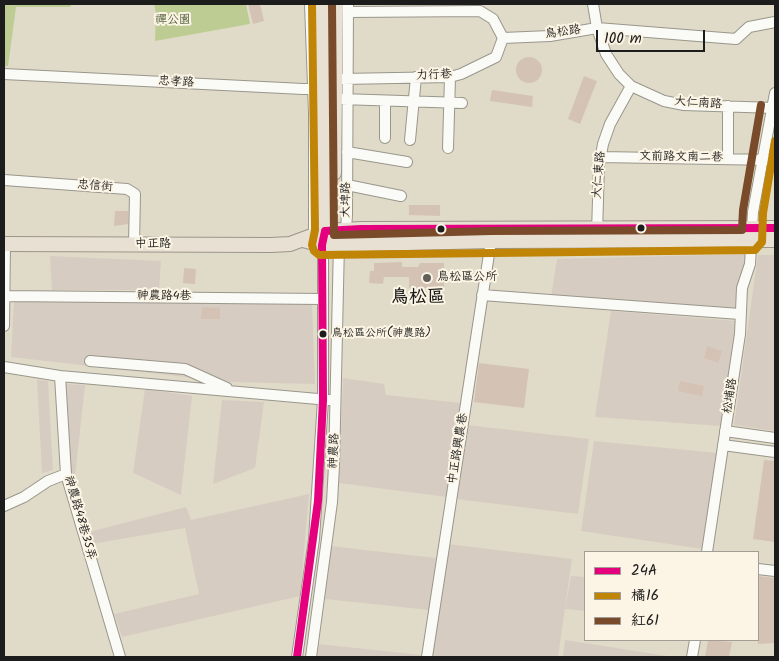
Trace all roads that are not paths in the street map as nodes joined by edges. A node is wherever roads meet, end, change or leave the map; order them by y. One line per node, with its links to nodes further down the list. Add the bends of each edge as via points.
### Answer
1 (310, 4): 14 (street, 大埤路)
2 (322, 4): 14 (main road, 大埤路)
3 (336, 4): 14 (main road, 大埤路)
4 (593, 4): 8 (street, 大仁南路)
5 (419, 7): 6 (street); 9 (street, via 480,11 492,19)
6 (348, 8): 14 (street, 大埤路)
7 (775, 22): 8 (street, 鳥松路, via 750,27 736,39)
8 (597, 28): 9 (street, 鳥松路, via 550,36); 13 (street, 大仁南路, via 606,54)
9 (503, 38): 12 (street, 力行巷, via 496,57)
10 (4, 74): 14 (street, 忠孝路)
11 (416, 77): 12 (street, 力行巷); 14 (street, 力行巷); 16 (street)
12 (450, 77): 18 (street)
13 (631, 86): 20 (street, 大仁南路, via 664,101); 26 (street, 大仁東路, via 610,124)
14 (332, 90): 17 (street); 25 (street, 大埤路); 37 (main road, 大埤路); 37 (street, 大埤路)
15 (775, 93): 21 (street, 松埔路)
16 (415, 100): 17 (street); 18 (street); 23 (street)
17 (384, 101): 22 (street)
18 (449, 102): 19 (street); 24 (street)
19 (462, 102)
20 (728, 106): 21 (street, 大仁南路); 27 (street)
21 (773, 108): 28 (street, 松埔路)
22 (384, 138)
23 (410, 140)
24 (448, 148)
25 (347, 152): 30 (street); 32 (street, 大埤路)
26 (600, 157): 27 (street, 文前路文南二巷); 35 (street, 大仁東路)
27 (728, 158): 28 (street, 文前路文南二巷)
28 (761, 159): 29 (street, 文前路文南二巷); 36 (street, 松埔路)
29 (775, 160)
30 (407, 162)
31 (4, 180): 41 (street, 忠信街, via 127,189 135,194)
32 (347, 185): 33 (street); 37 (street, 大埤路)
33 (401, 196)
34 (775, 228): 36 (main road, 中正路)
35 (597, 233): 36 (main road, 中正路); 37 (main road, 中正路); 38 (main road, 中正路)
36 (752, 234): 39 (main road, 中正路); 45 (street, 松埔路)
37 (326, 236): 38 (main road, 中正路); 41 (main road, 中正路, via 271,245); 44 (street, 神農路); 52 (street, 神農路)
38 (491, 240): 42 (street, 中正路興農巷)
39 (775, 240)
40 (4, 244): 41 (main road, 中正路); 43 (street)
41 (134, 246)
42 (482, 295): 45 (street); 68 (street, 中正路興農巷)
43 (5, 296): 44 (street, 神農路4巷); 46 (street)
44 (323, 299): 51 (street, 神農路)
45 (740, 314): 53 (street, 松埔路, via 740,334)
46 (4, 326)
47 (90, 361): 50 (street, via 185,369)
48 (4, 367): 49 (street)
49 (60, 376): 50 (street); 57 (street, 神農路48巷35弄)
50 (235, 392): 51 (street)
51 (323, 400): 52 (street); 62 (street, 神農路, via 318,501)
52 (337, 400): 63 (street, 神農路, via 332,502)
53 (725, 431): 54 (street); 55 (street, 松埔路)
54 (775, 438)
55 (723, 445): 56 (street); 59 (street, 松埔路)
56 (775, 452)
57 (66, 474): 58 (street); 65 (street, 神農路48巷35弄)
58 (4, 506)
59 (708, 551)
60 (759, 569): 61 (street)
61 (775, 571)
62 (301, 631): 63 (street); 66 (street, 神農路)
63 (314, 633): 67 (street, 神農路)
64 (695, 641): 69 (street)
65 (120, 657)
66 (298, 657)
67 (311, 657)
68 (427, 657)
69 (692, 657)

